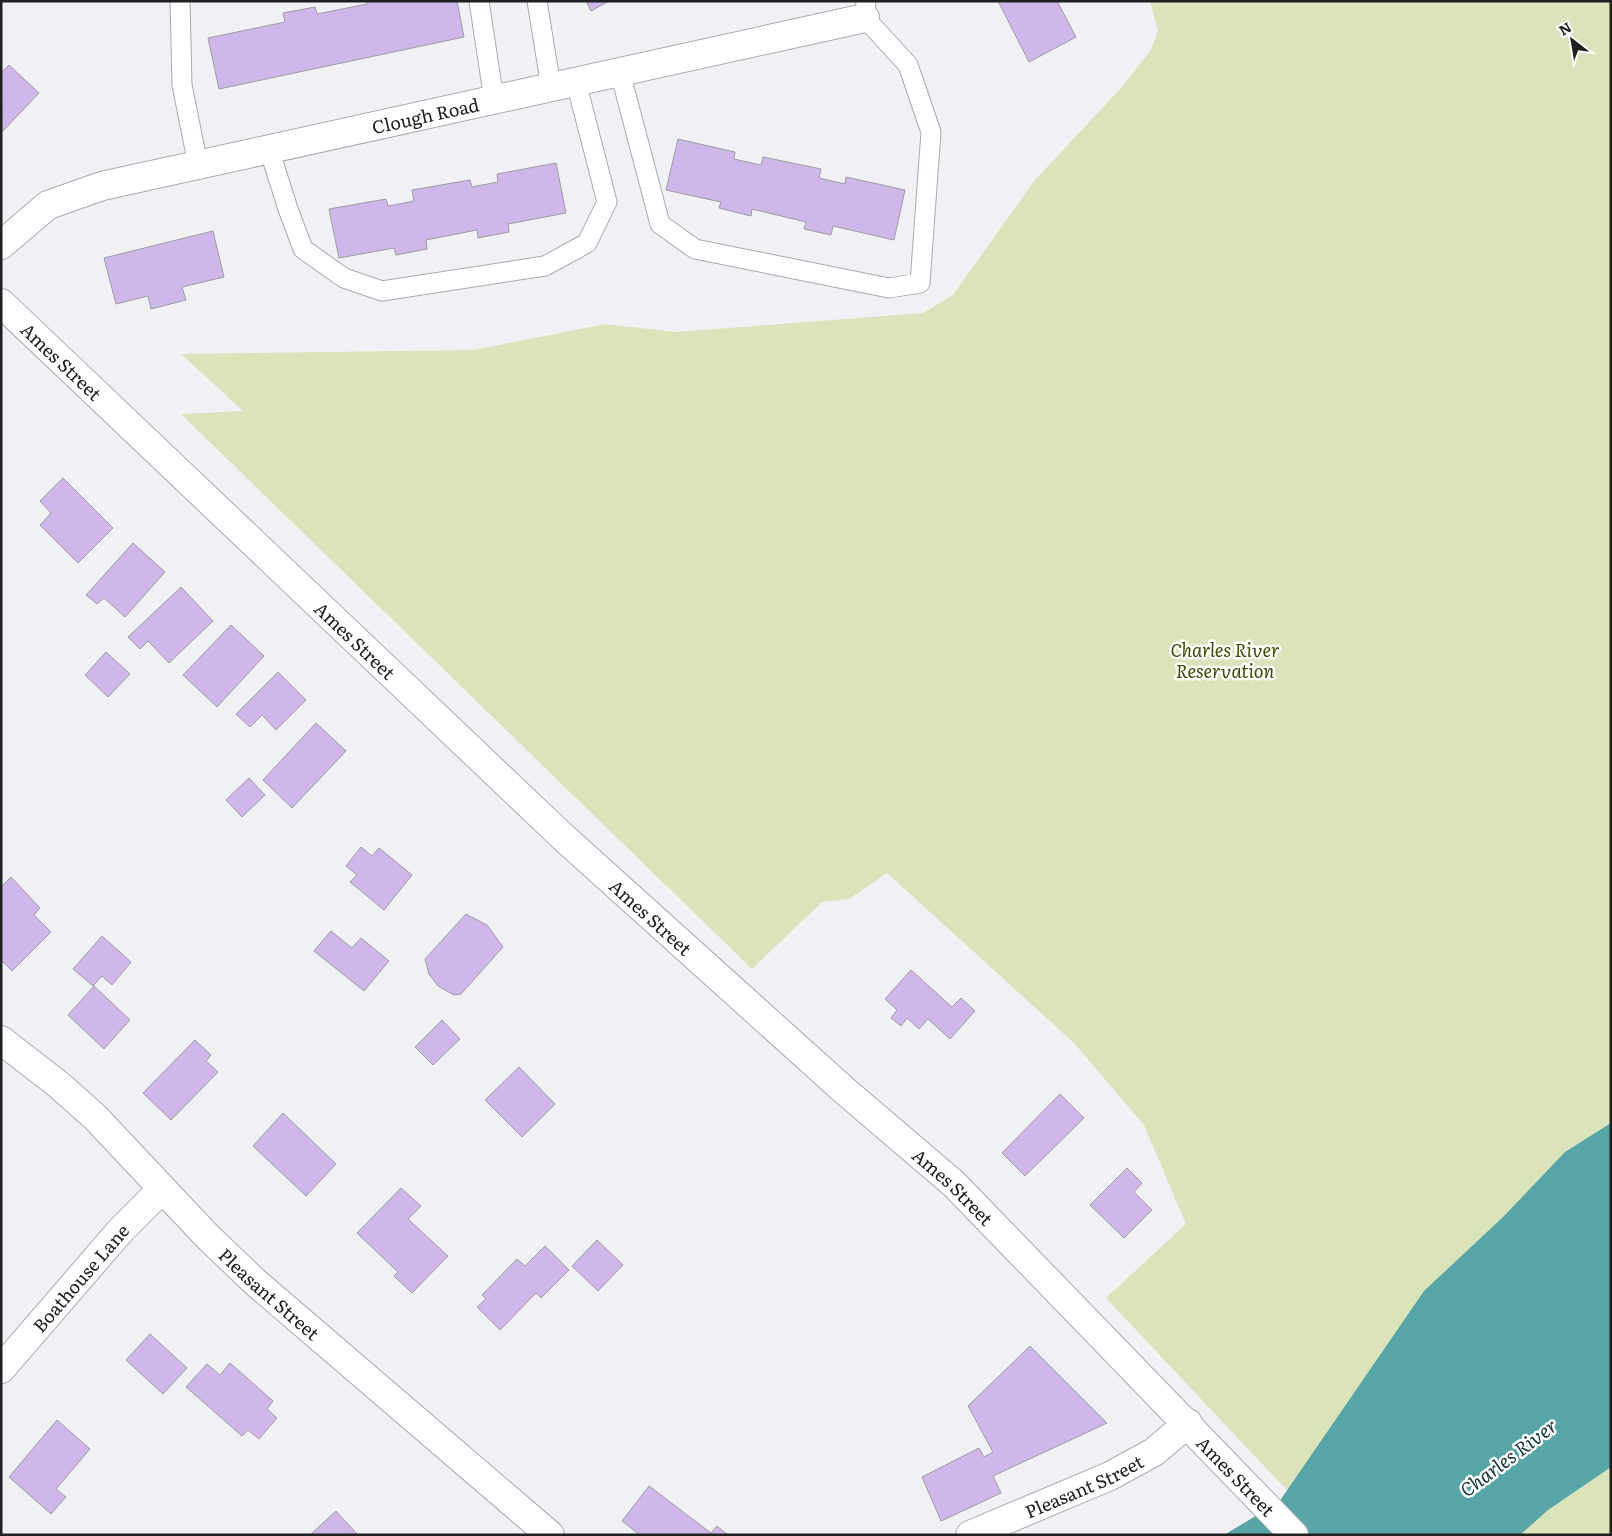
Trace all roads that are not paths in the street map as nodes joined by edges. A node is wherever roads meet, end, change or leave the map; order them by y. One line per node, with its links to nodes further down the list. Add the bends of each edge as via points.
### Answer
1 (180, 1): 9 (lane, via 182,85)
2 (479, 1): 7 (lane)
3 (537, 1): 6 (lane)
4 (865, 10): 5 (street, Clough Road); 5 (lane, via 908,65 931,132 920,283 889,288 695,249 660,224)
5 (620, 72): 6 (street, Clough Road)
6 (564, 85): 7 (street, Clough Road); 8 (lane, via 607,202 588,243 546,266 382,291 344,278 303,249)
7 (494, 100): 8 (street, Clough Road)
8 (269, 149): 9 (street, Clough Road)
9 (198, 165): 10 (street, Clough Road, via 102,186 48,205)
10 (1, 245)
11 (1, 304): 15 (street, Ames Street, via 563,837 845,1091 954,1184)
12 (1, 1040): 13 (street, Pleasant Street, via 95,1117)
13 (162, 1189): 14 (street, Boathouse Lane, via 121,1230); 16 (street, Pleasant Street, via 254,1281)
14 (1, 1369)
15 (1188, 1423): 17 (street, Pleasant Street, via 1154,1452 1118,1472); 18 (street, Ames Street)
16 (550, 1535)
17 (970, 1535)
18 (1294, 1535)

